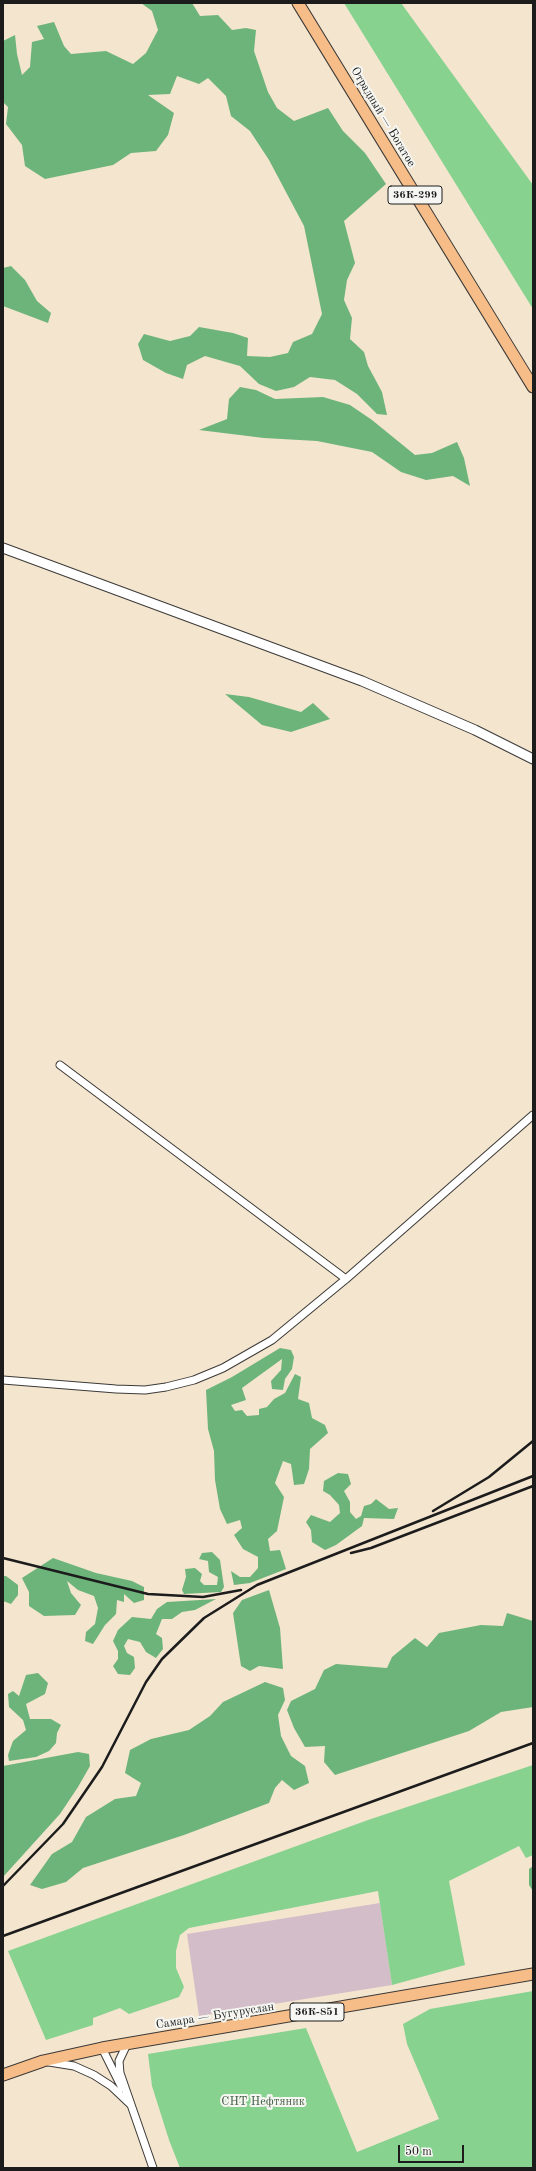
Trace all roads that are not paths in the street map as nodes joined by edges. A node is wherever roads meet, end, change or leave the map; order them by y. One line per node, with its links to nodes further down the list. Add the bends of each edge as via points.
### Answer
1 (298, 3): 2 (main road, Отрадный — Богатое / 36К-299)
2 (533, 387)
3 (3, 548): 4 (street, via 362,681 475,730)
4 (533, 759)
5 (60, 1065): 7 (street)
6 (533, 1115): 7 (street)
7 (346, 1279): 8 (street, via 272,1340 223,1368 194,1380 144,1390 116,1390)
8 (3, 1380)
9 (533, 1974): 10 (main road, Самара — Бугуруслан / 36К-851)
10 (127, 2044): 11 (main road, Самара — Бугуруслан / 36К-851); 14 (street, via 119,2060 120,2073)
11 (102, 2048): 12 (main road, Самара — Бугуруслан / 36К-851); 14 (street)
12 (43, 2061): 13 (main road, 36К-851); 14 (street, via 74,2066 94,2075 111,2086)
13 (3, 2075)
14 (130, 2104): 15 (street)
15 (153, 2168)

